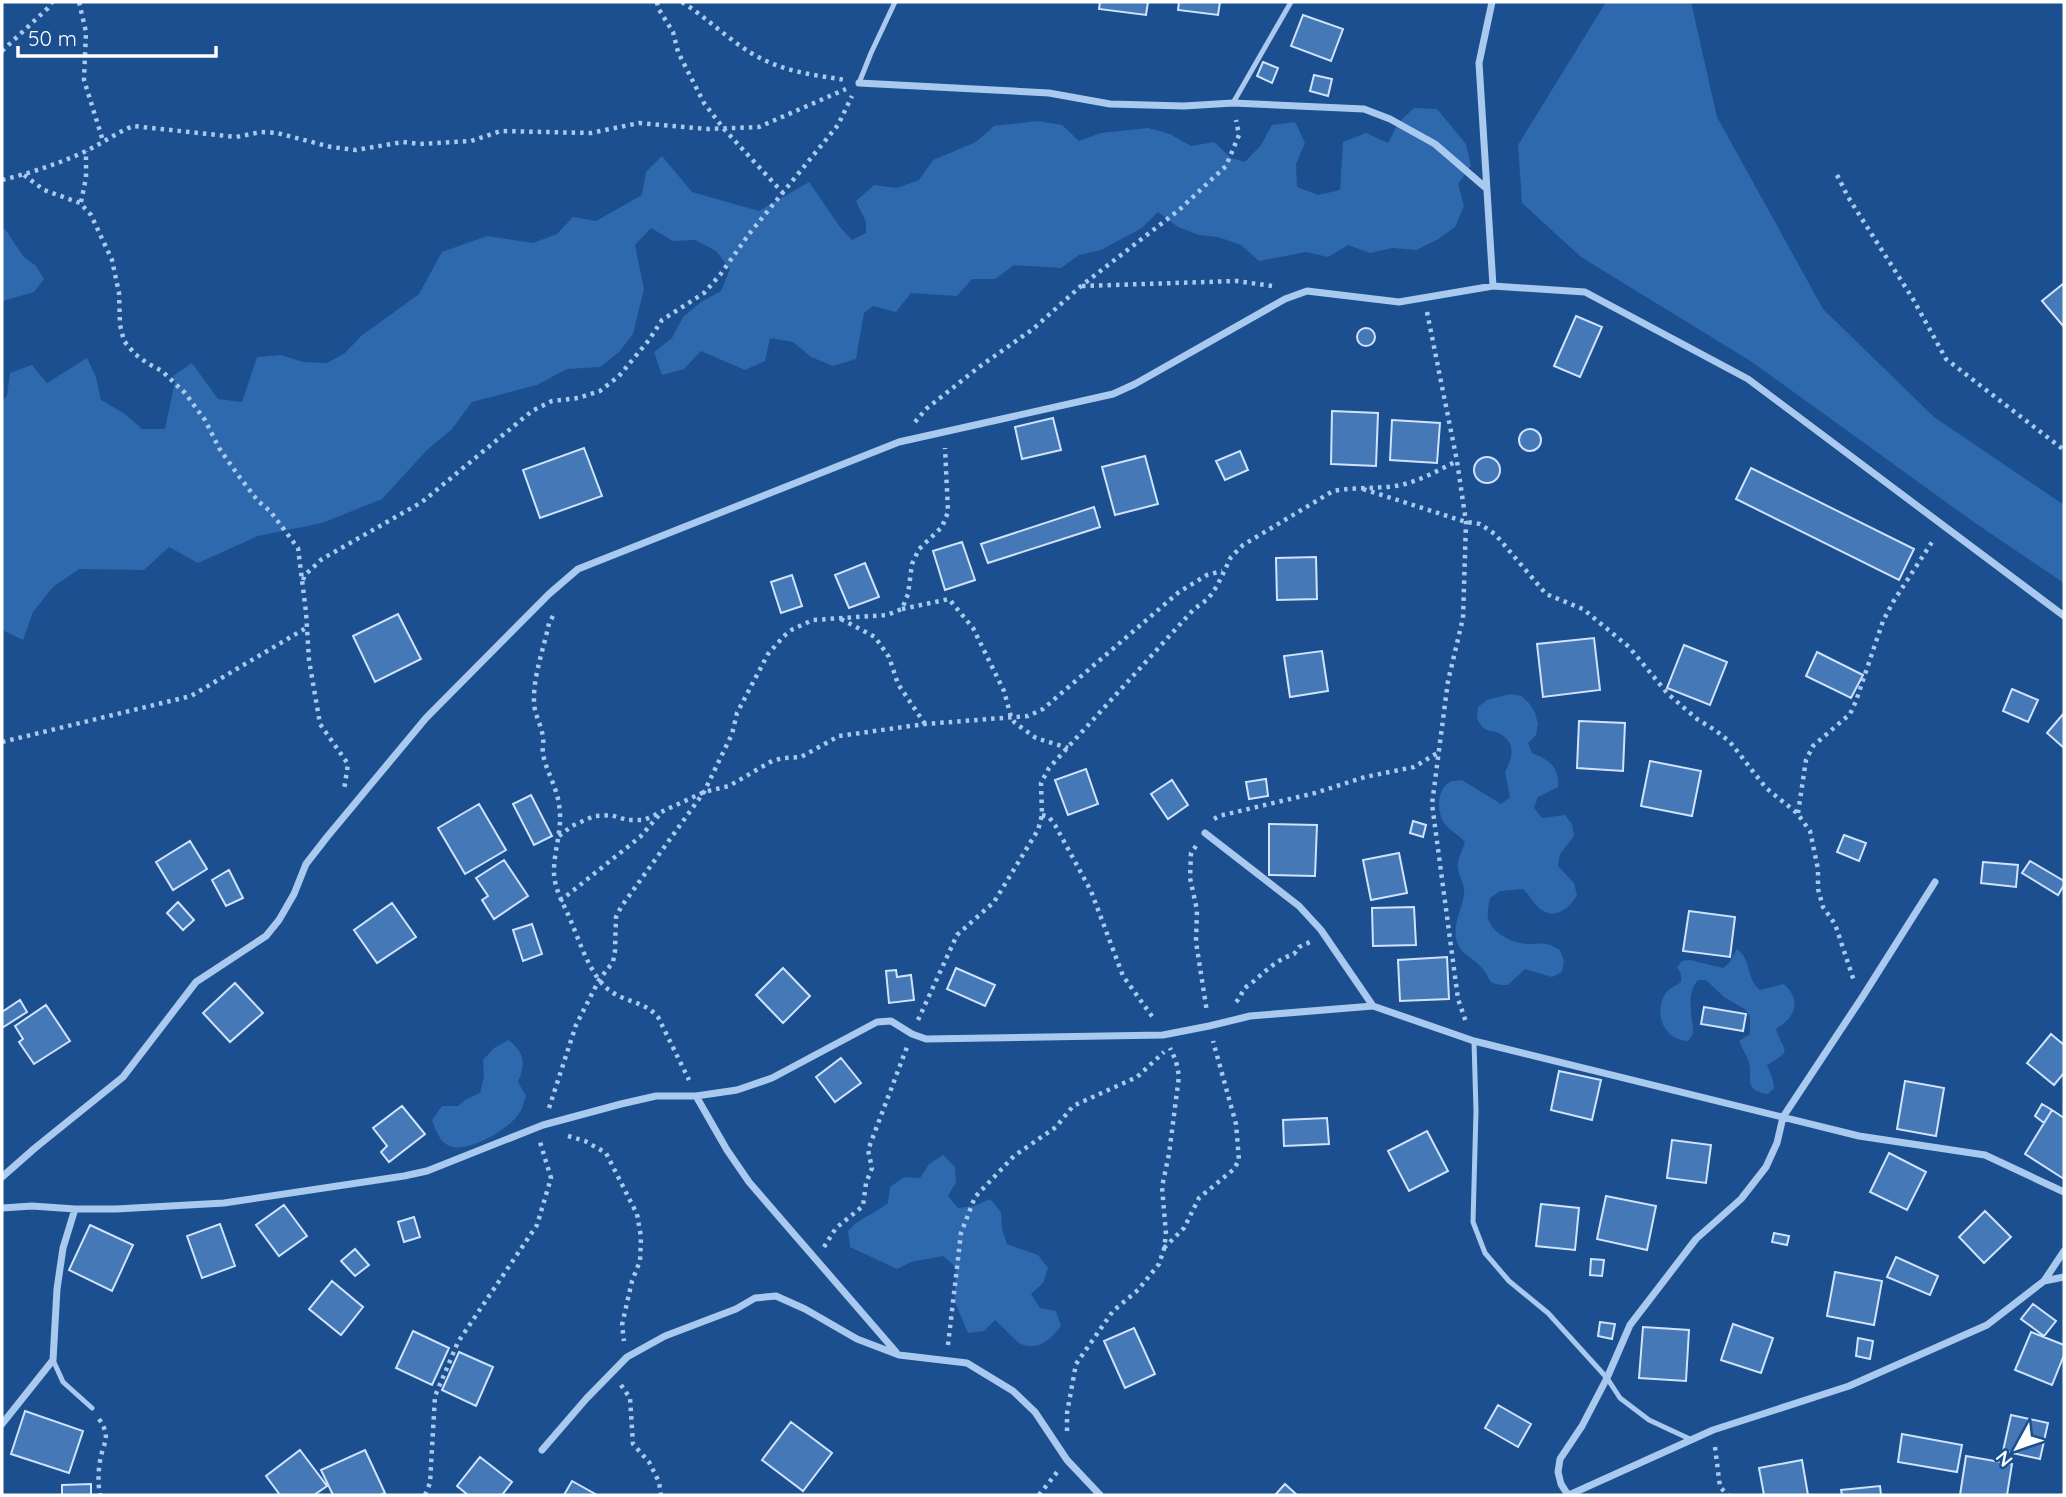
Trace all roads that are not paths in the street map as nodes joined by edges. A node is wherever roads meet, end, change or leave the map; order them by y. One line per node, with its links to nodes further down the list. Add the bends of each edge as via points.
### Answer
1 (895, 2): 4 (lane)
2 (1291, 2): 5 (lane)
3 (1492, 2): 6 (street, via 1479,63)
4 (859, 83): 5 (street, via 1049,93 1110,104)
5 (1233, 103): 6 (street, via 1364,109 1436,144)
6 (1486, 188): 7 (street)
7 (1493, 286): 8 (street, via 1585,292 1724,366 1758,386); 15 (street, via 1399,302 1307,291 1113,394 899,442 578,569 426,718 306,864 294,894 266,936 197,982 123,1077)
8 (2064, 616)
9 (1205, 833): 11 (street, via 1299,906)
10 (1935, 882): 14 (street)
11 (1373, 1006): 12 (street); 13 (street, via 1250,1016 1163,1035 926,1039 891,1021 877,1022 772,1079)
12 (1474, 1041): 14 (street); 24 (lane, via 1473,1222 1485,1252 1508,1281 1548,1313)
13 (696, 1096): 18 (street, via 656,1096 540,1126 404,1176 224,1203); 22 (street, via 749,1182)
14 (1783, 1117): 16 (street, via 1858,1136 1986,1155); 24 (street, via 1766,1167 1741,1199 1696,1239 1648,1300 1630,1325)
15 (2, 1177)
16 (2064, 1192)
17 (2, 1208): 18 (street)
18 (75, 1209): 23 (street, via 57,1289)
19 (2064, 1251): 21 (street)
20 (2064, 1277): 21 (street)
21 (2044, 1281): 27 (street, via 1986,1325 1849,1386)
22 (899, 1355): 28 (street, via 776,1296 755,1298 665,1335 627,1357); 29 (street, via 967,1363 1013,1391)
23 (54, 1360): 25 (lane, via 63,1382); 26 (street)
24 (1607, 1378): 27 (lane, via 1620,1398 1649,1420); 30 (street, via 1560,1459 1561,1484)
25 (92, 1408)
26 (2, 1423)
27 (1692, 1440): 30 (street)
28 (542, 1450)
29 (1100, 1495)
30 (1569, 1495)

